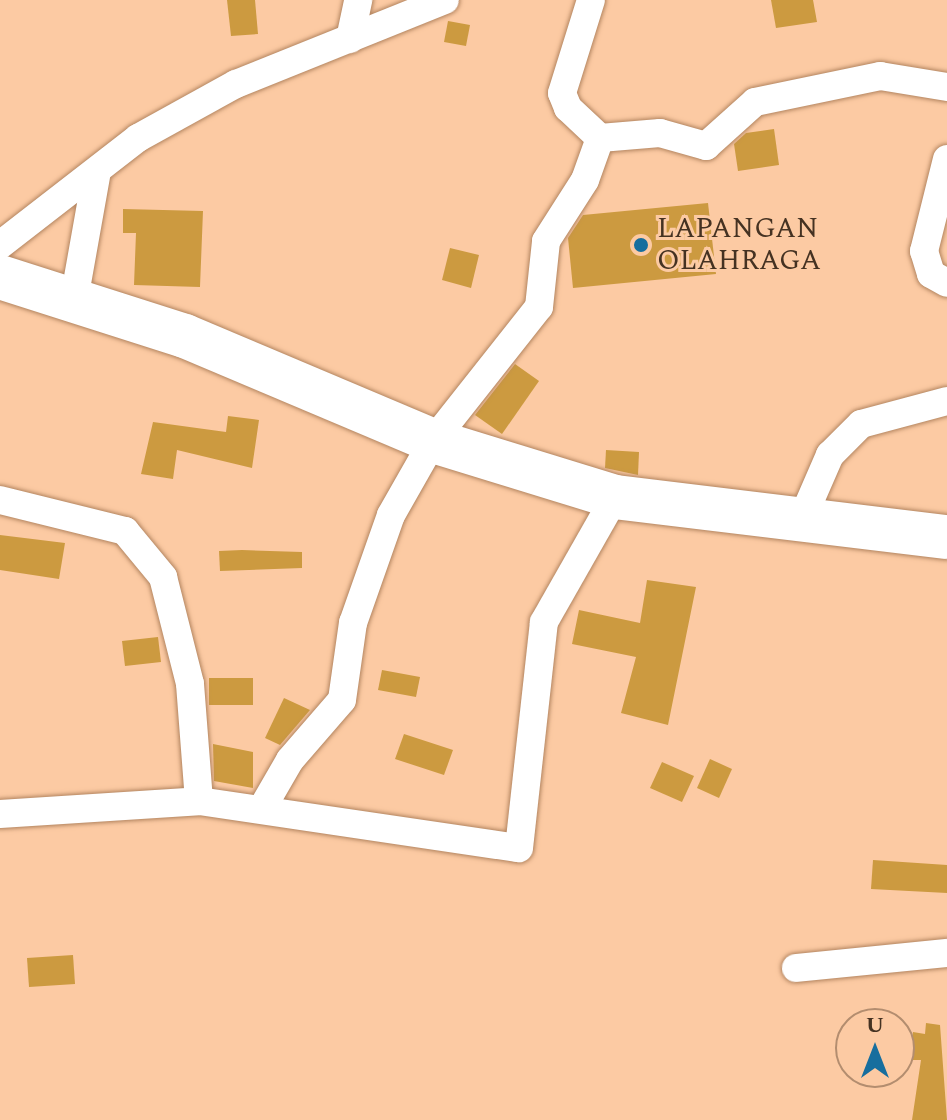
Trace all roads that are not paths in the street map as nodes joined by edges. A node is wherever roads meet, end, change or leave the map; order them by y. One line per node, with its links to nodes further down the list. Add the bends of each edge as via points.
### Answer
1 (358, 0): 4 (street)
2 (445, 0): 4 (street)
3 (591, 0): 6 (street, via 562,93 568,108)
4 (350, 39): 8 (street, via 236,84 138,138)
5 (947, 87): 6 (street, via 880,76 755,102 706,146 660,133)
6 (600, 138): 14 (street, via 585,180 546,241 539,307)
7 (947, 159): 11 (street, via 924,251 931,274)
8 (97, 171): 9 (street); 12 (street)
9 (0, 245)
10 (0, 277): 12 (main road)
11 (947, 283)
12 (74, 300): 14 (main road, via 185,336)
13 (947, 401): 17 (street, via 895,409 852,431 830,455)
14 (433, 441): 15 (main road); 20 (street, via 377,547 353,623 342,700 290,760)
15 (615, 497): 17 (main road); 20 (street, via 544,622 519,848)
16 (0, 500): 19 (street, via 125,531 163,577 190,684)
17 (803, 517): 18 (main road)
18 (947, 537)
19 (199, 801): 20 (street); 21 (street)
20 (264, 805)
21 (0, 814)
22 (947, 953): 23 (street)
23 (796, 968)

